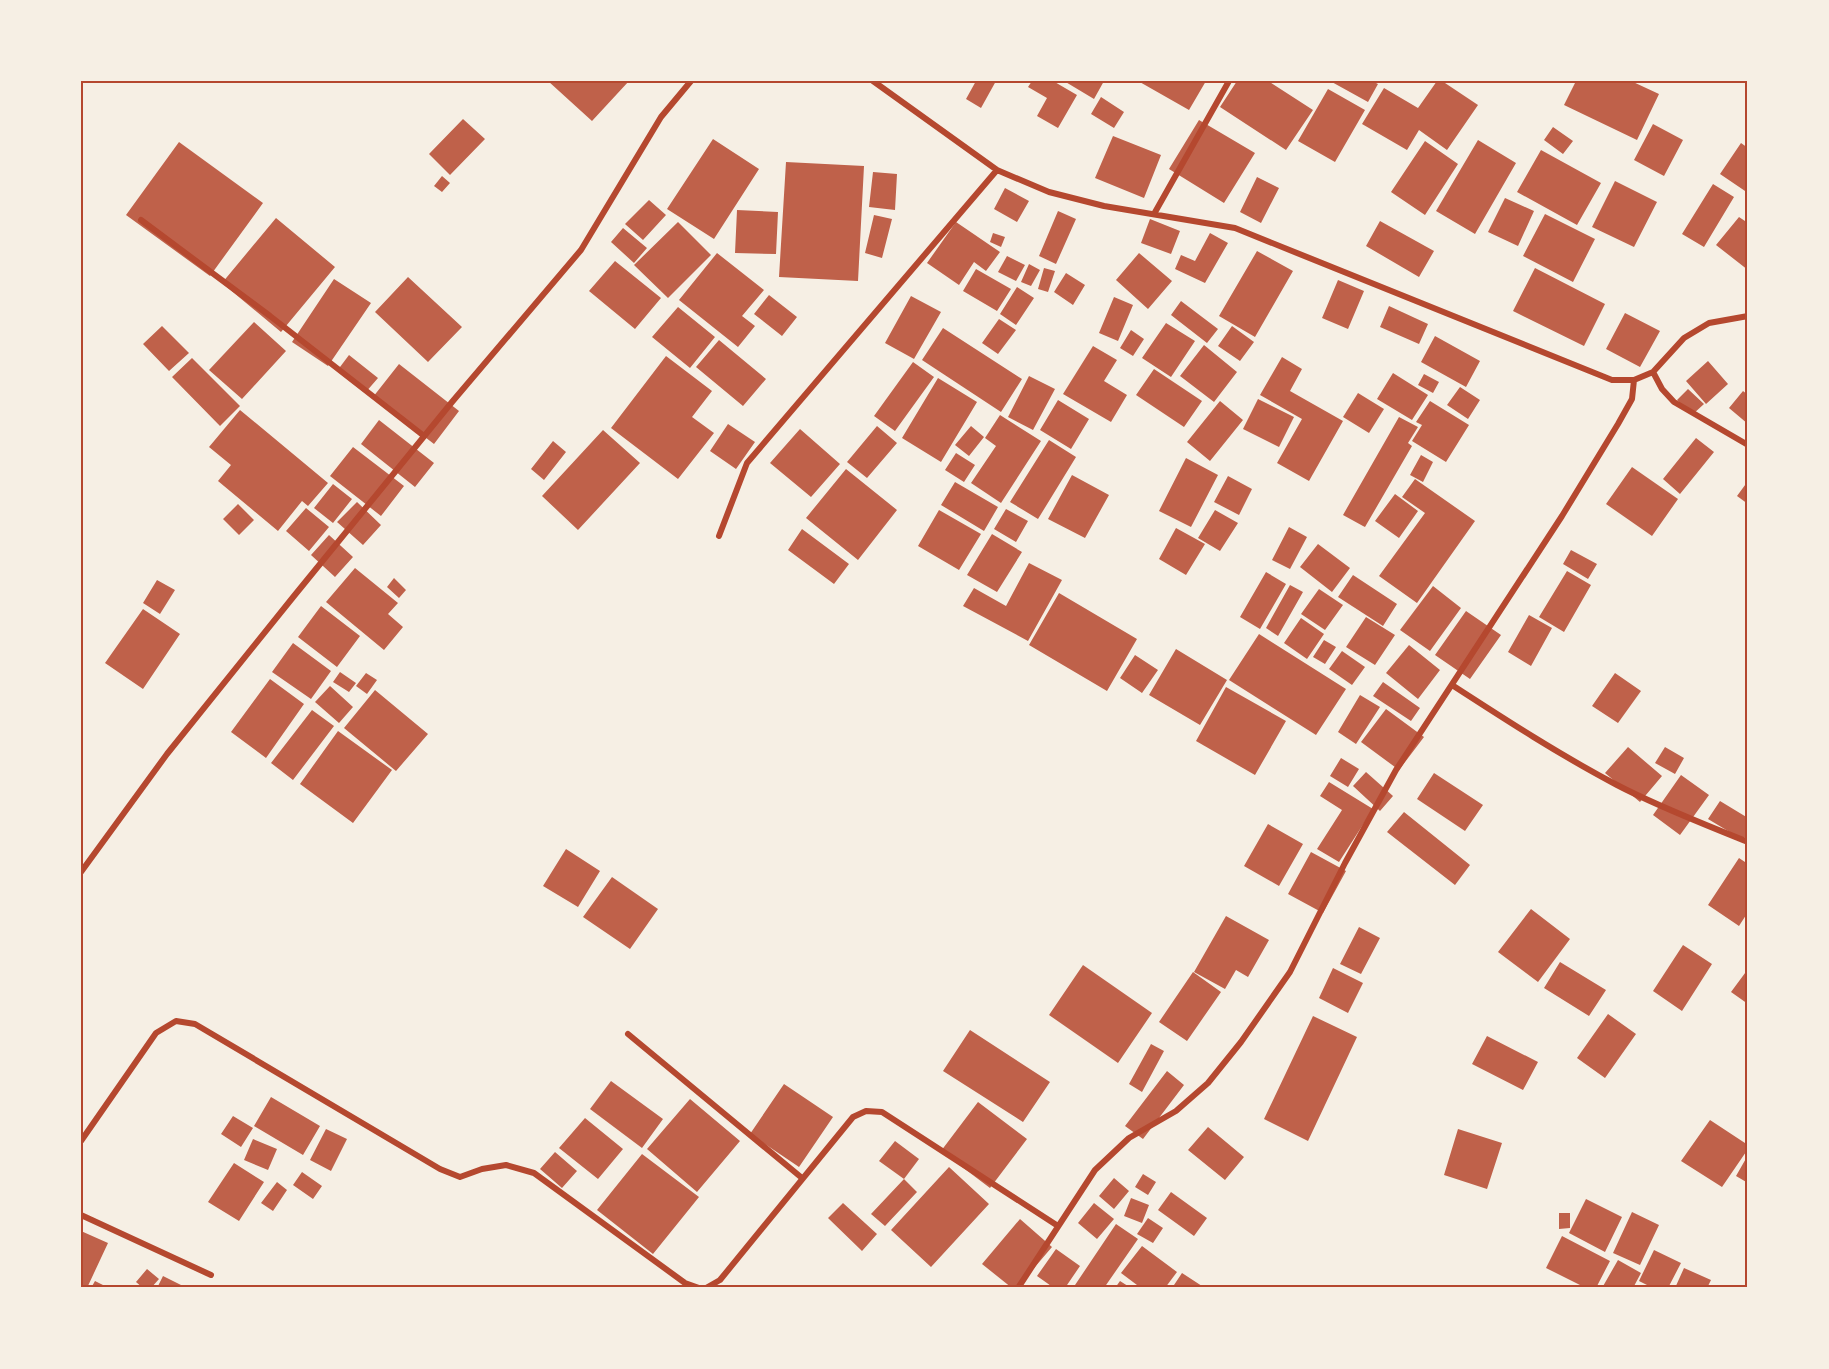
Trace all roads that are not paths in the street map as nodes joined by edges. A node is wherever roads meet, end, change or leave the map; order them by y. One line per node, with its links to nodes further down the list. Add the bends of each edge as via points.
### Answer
1 (691, 81): 10 (street, via 662,117 581,249)
2 (873, 81): 4 (street)
3 (1230, 81): 5 (street)
4 (997, 170): 5 (street, via 1048,192); 12 (street, via 747,463)
5 (1154, 214): 9 (street, via 1235,228 1612,380)
6 (141, 220): 10 (street)
7 (1748, 316): 8 (street, via 1708,323 1684,338)
8 (1653, 372): 9 (street); 11 (street, via 1674,402)
9 (1634, 380): 13 (street, via 1632,399 1618,424)
10 (423, 436): 15 (street, via 167,754)
11 (1748, 445)
12 (719, 536)
13 (1452, 686): 14 (street, via 1618,785); 20 (street, via 1396,770 1290,972 1241,1042 1208,1083 1176,1111 1129,1138 1095,1170)
14 (1748, 842)
15 (81, 872)
16 (628, 1034): 18 (street)
17 (81, 1141): 22 (street, via 156,1033 176,1021 195,1024 440,1169 459,1177 506,1165 534,1173 685,1283)
18 (802, 1178): 20 (street, via 853,1117 866,1111 882,1112); 23 (street, via 720,1280)
19 (81, 1215): 21 (street)
20 (1058, 1226): 24 (street)
21 (211, 1275)
22 (699, 1288)
23 (706, 1288)
24 (1018, 1288)

